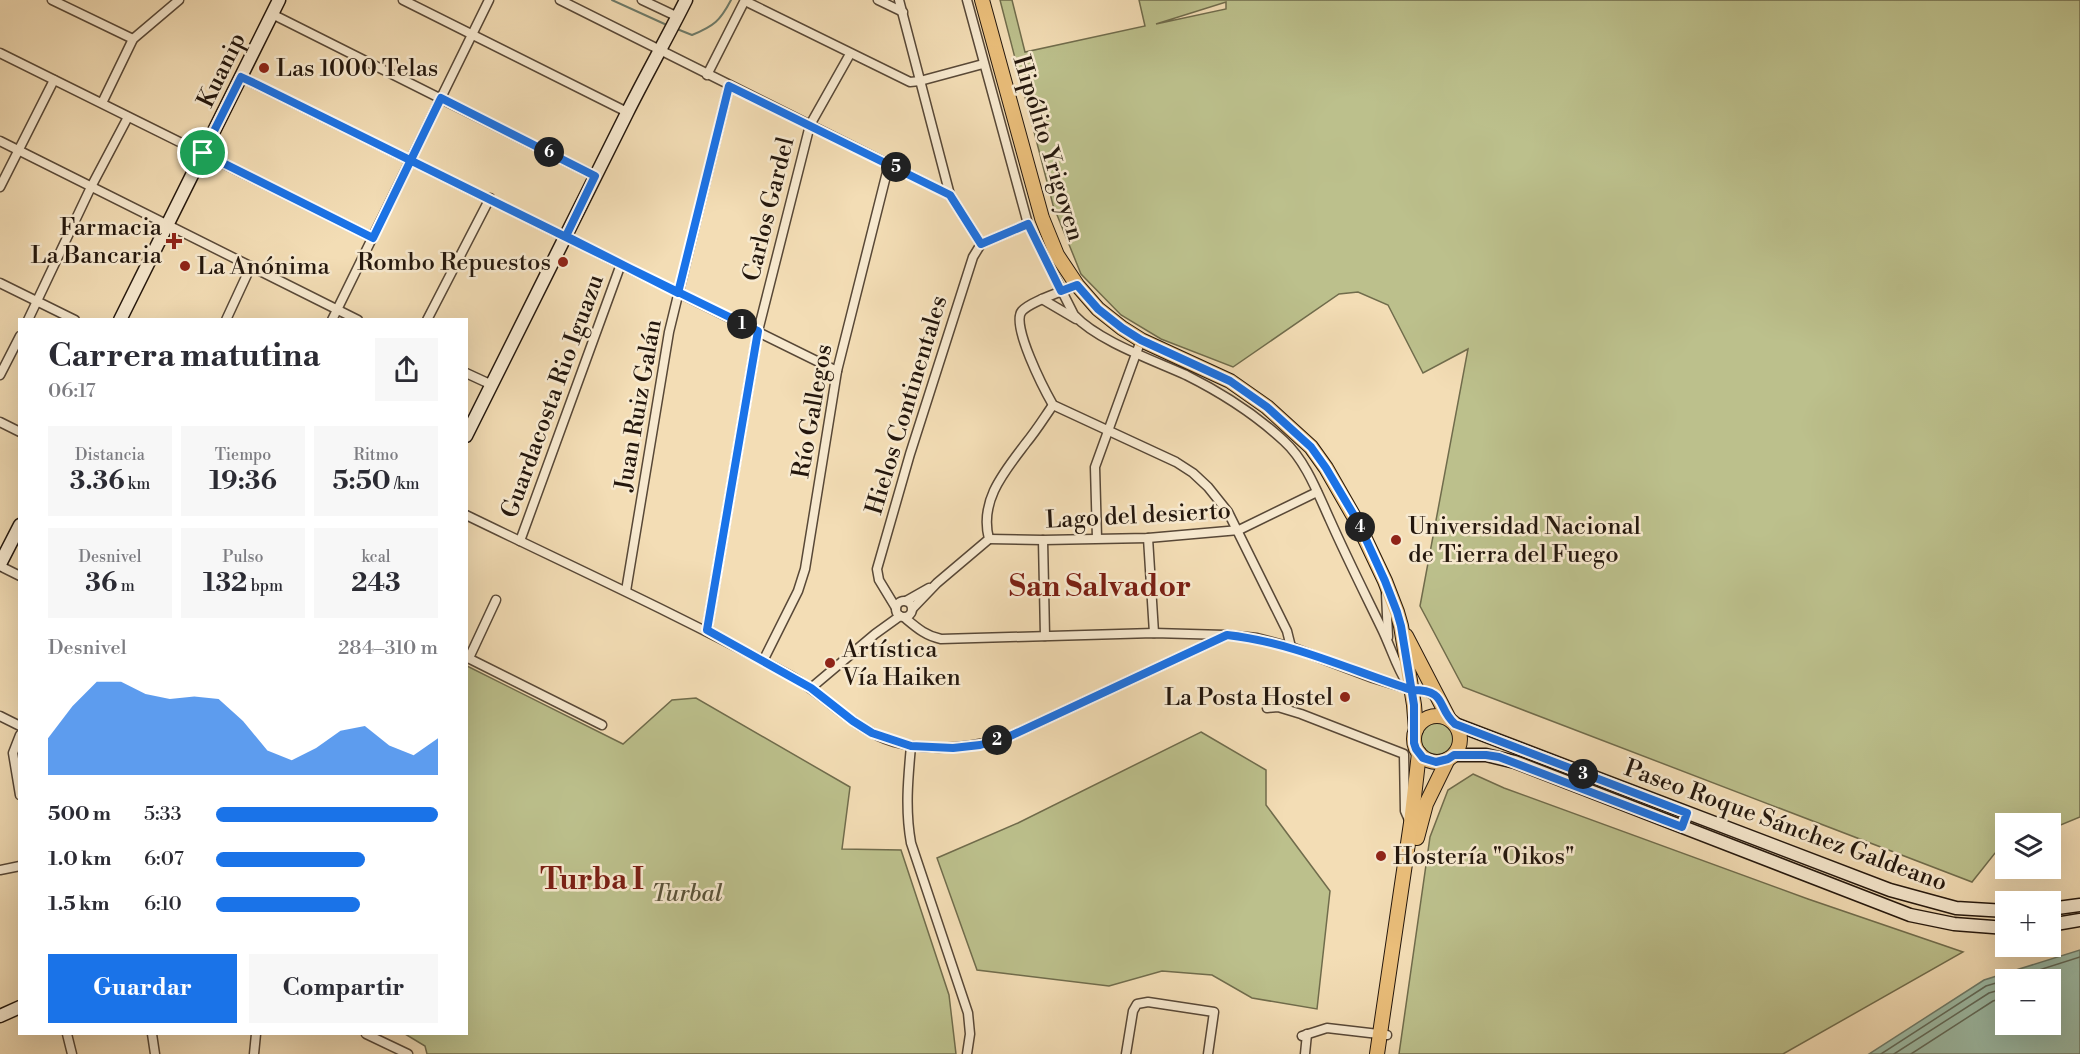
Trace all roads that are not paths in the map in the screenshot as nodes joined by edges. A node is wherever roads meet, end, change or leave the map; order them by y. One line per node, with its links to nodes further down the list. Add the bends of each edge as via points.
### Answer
1 (178, 0): 18 (street)
2 (279, 0): 15 (main road, Kuanip)
3 (403, 0): 17 (street)
4 (489, 0): 17 (street)
5 (560, 0): 19 (street)
6 (642, 0): 16 (street)
7 (686, 0): 16 (main road)
8 (878, 0): 14 (street)
9 (899, 0): 14 (street)
10 (967, 0): 22 (street)
11 (982, 0): 51 (main road, Hipólito Yrigoyen, via 1042,218 1057,255)
12 (57, 1): 18 (street)
13 (745, 1): 21 (street); 23 (street)
14 (903, 12): 26 (street)
15 (272, 14): 24 (main road, Kuanip); 28 (street)
16 (678, 17): 19 (main road)
17 (472, 34): 28 (street); 30 (street)
18 (133, 39): 29 (street)
19 (659, 49): 23 (street); 30 (main road)
20 (0, 53): 25 (street)
21 (850, 54): 26 (street, via 903,81); 32 (street, Carlos Gardel)
22 (983, 64): 26 (street); 43 (street)
23 (707, 75): 27 (street)
24 (241, 77): 35 (main road, Kuanip); 36 (street)
25 (54, 80): 29 (street); 34 (street)
26 (920, 81): 41 (street)
27 (729, 86): 32 (street); 53 (street, Juan Ruiz Galán)
28 (441, 98): 36 (street); 38 (street)
29 (102, 103): 31 (street)
30 (627, 112): 38 (main road)
31 (129, 117): 35 (street); 40 (street)
32 (810, 125): 37 (street); 65 (street, Carlos Gardel)
33 (0, 141): 34 (street)
34 (19, 150): 39 (street); 40 (street)
35 (203, 153): 44 (main road, Kuanip); 46 (street)
36 (411, 160): 42 (street); 46 (street)
37 (890, 164): 41 (street); 68 (street, Río Gallegos)
38 (595, 176): 45 (main road)
39 (0, 187)
40 (91, 187): 44 (street); 55 (street)
41 (950, 195): 47 (street)
42 (489, 198): 45 (street); 63 (street)
43 (1028, 224): 47 (street); 52 (street)
44 (167, 225): 49 (street); 59 (main road, Kuanip)
45 (566, 236): 48 (street); 71 (main road)
46 (373, 238): 56 (street)
47 (981, 244): 88 (street, Hielos Continentales, via 973,256 910,454 877,569)
48 (621, 264): 53 (street); 85 (street, Guardacosta Rio Iguazu)
49 (251, 266): 56 (street); 60 (street)
50 (0, 283): 55 (street)
51 (1077, 285): 52 (street); 67 (main road, Hipólito Yrigoyen)
52 (1061, 291): 54 (street); 64 (street)
53 (678, 293): 65 (street); 91 (street, Juan Ruiz Galán)
54 (1042, 299): 64 (street); 72 (street, via 1022,310 1019,322 1042,388)
55 (37, 301): 57 (street); 58 (street)
56 (338, 309): 61 (street); 62 (street)
57 (29, 318)
58 (71, 318)
59 (121, 318)
60 (227, 318)
61 (333, 318)
62 (354, 318)
63 (428, 318)
64 (1080, 321): 67 (street)
65 (758, 331): 68 (street); 97 (street, Carlos Gardel)
66 (18, 340): 70 (street)
67 (1139, 347): 74 (street); 77 (street, via 1248,413 1294,451); 89 (main road, Hipólito Yrigoyen, via 1230,381 1290,427 1311,447 1345,500)
68 (837, 370): 104 (street, Río Gallegos, via 805,569)
69 (468, 374): 71 (street)
70 (0, 375)
71 (492, 385): 76 (main road)
72 (1053, 405): 74 (street); 83 (street, via 994,488 986,515)
73 (0, 422): 75 (street)
74 (1108, 430): 80 (street, via 1193,473 1222,502); 82 (street, via 1095,467)
75 (18, 431)
76 (468, 432)
77 (1317, 492): 80 (street, Lago del desierto); 101 (street)
78 (468, 516): 85 (street)
79 (18, 529): 86 (main road)
80 (1239, 530): 81 (street, Lago del desierto); 102 (street)
81 (1148, 537): 82 (street, Lago del desierto); 98 (street)
82 (1097, 538): 84 (street, Lago del desierto)
83 (989, 539): 84 (street, Lago del desierto); 90 (street)
84 (1043, 540): 100 (street)
85 (520, 541): 91 (street)
86 (0, 565): 87 (street)
87 (18, 575)
88 (879, 580): 93 (street); 95 (street)
89 (1385, 581): 96 (main road, Hipólito Yrigoyen); 101 (street)
90 (937, 583): 93 (street); 94 (street)
91 (626, 591): 97 (street)
92 (496, 600): 103 (street)
93 (905, 601): 94 (street); 95 (street, via 899,602)
94 (913, 608): 95 (street, via 911,613)
95 (899, 613): 100 (street, via 919,630 941,639); 107 (street)
96 (1401, 626): 108 (main road, Hipólito Yrigoyen); 109 (main road, Hipólito Yrigoyen)
97 (707, 630): 104 (street)
98 (1154, 633): 99 (street); 100 (street)
99 (1227, 635): 102 (street); 117 (street, via 1006,738 953,748)
100 (1045, 636)
101 (1388, 641): 105 (street)
102 (1291, 647): 106 (street)
103 (468, 658): 114 (street)
104 (762, 661): 107 (street)
105 (1397, 668): 106 (street, via 1394,675); 108 (street)
106 (1383, 681): 108 (street)
107 (811, 688): 117 (street, via 872,733)
108 (1412, 690): 109 (street); 115 (main road, Hipólito Yrigoyen)
109 (1440, 698): 112 (main road, Hipólito Yrigoyen)
110 (1267, 708): 118 (street, via 1278,707)
111 (0, 716): 113 (street)
112 (1452, 721): 115 (main road, via 1434,716 1420,723); 119 (main road, via 1460,743); 121 (main road, Paseo Roque Sánchez Galdeano)
113 (18, 725)
114 (602, 725)
115 (1416, 730): 118 (main road)
116 (18, 740): 120 (street, via 13,753)
117 (911, 746): 144 (street, via 906,795 911,843 968,1013)
118 (1413, 752): 119 (main road, via 1436,762); 135 (main road, via 1411,823)
119 (1451, 757): 122 (main road, Paseo Roque Sánchez Galdeano, via 1486,755 1507,760); 135 (main road, via 1426,804 1416,840)
120 (18, 783)
121 (1687, 813): 122 (main road); 126 (main road, Paseo Roque Sánchez Galdeano, via 1890,890)
122 (1682, 827): 131 (main road, Paseo Roque Sánchez Galdeano, via 1910,915)
123 (18, 866): 124 (street)
124 (0, 870)
125 (2080, 905): 127 (main road)
126 (1956, 908): 128 (main road, Paseo Roque Sánchez Galdeano); 131 (main road)
127 (2061, 908)
128 (1995, 910)
129 (2080, 920): 130 (main road)
130 (2061, 923)
131 (1954, 924): 132 (main road, Paseo Roque Sánchez Galdeano)
132 (1995, 927)
133 (18, 1008): 134 (main road)
134 (0, 1017)
135 (1383, 1034): 147 (street, via 1327,1028 1305,1035); 148 (main road); 149 (main road)
136 (68, 1035): 140 (street)
137 (152, 1035): 141 (street)
138 (256, 1035): 142 (street)
139 (368, 1035): 143 (street)
140 (72, 1054)
141 (155, 1054)
142 (254, 1054)
143 (408, 1054)
144 (967, 1054)
145 (1126, 1054): 146 (street, via 1133,1011 1137,1004 1148,1002 1214,1012)
146 (1208, 1054)
147 (1305, 1054)
148 (1377, 1054)
149 (1385, 1054)

